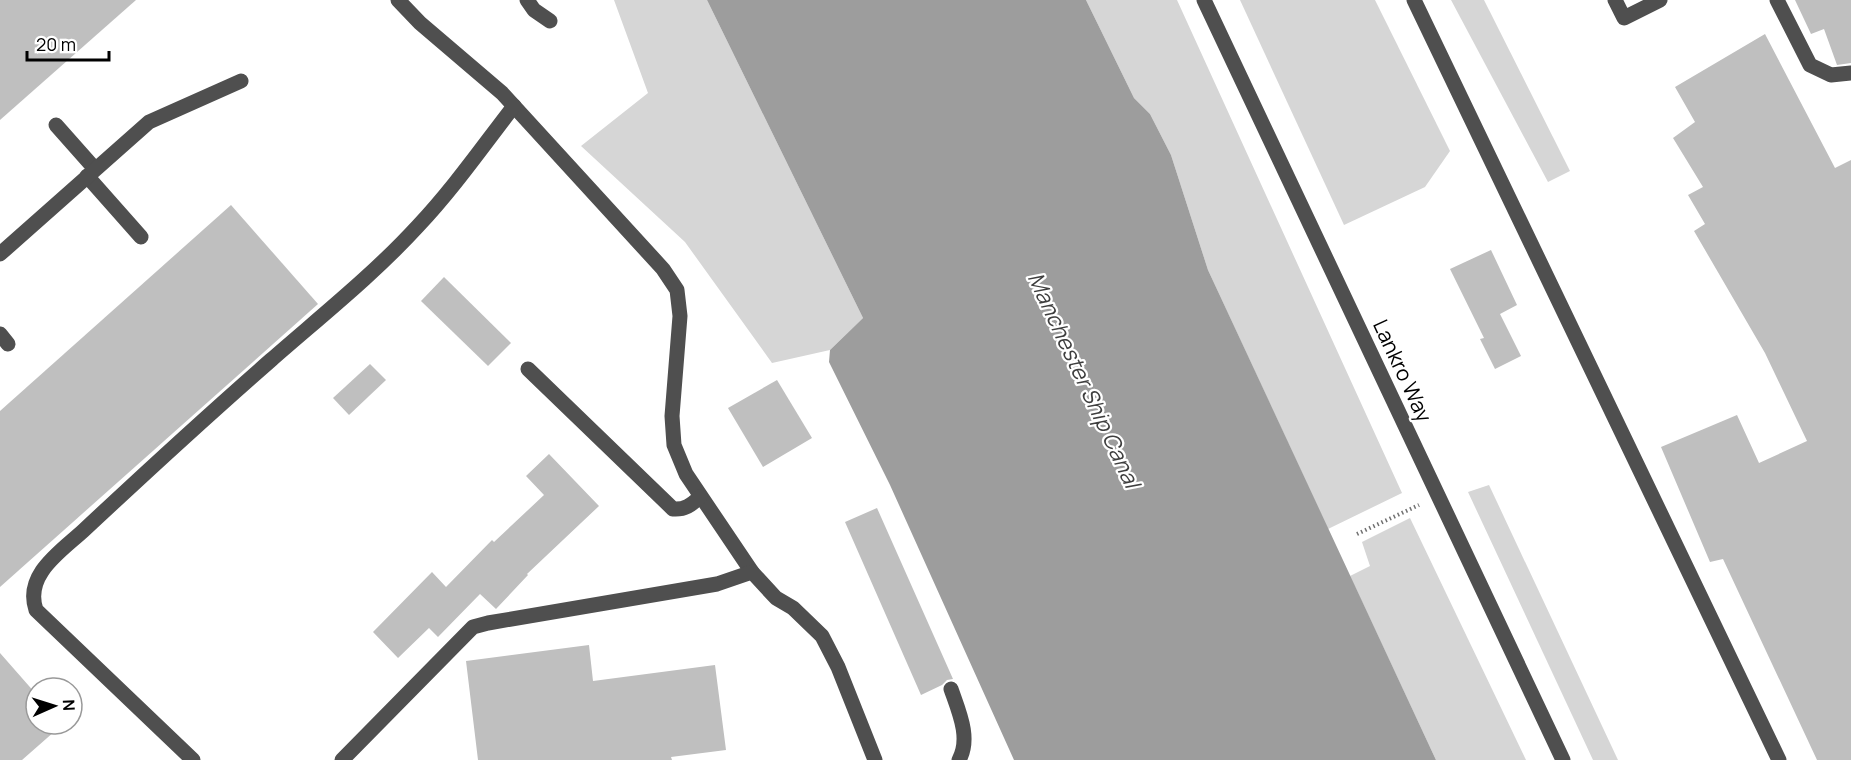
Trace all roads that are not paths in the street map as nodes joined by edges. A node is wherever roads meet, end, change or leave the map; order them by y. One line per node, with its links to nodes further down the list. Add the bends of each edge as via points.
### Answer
1 (527, 0): 8 (lane)
2 (1204, 0): 24 (lane, Lankro Way)
3 (1414, 0): 25 (lane)
4 (1615, 0): 5 (lane, via 1624,18)
5 (1660, 0)
6 (1777, 0): 9 (lane, via 1810,65 1831,75)
7 (401, 3): 11 (lane)
8 (550, 21)
9 (1851, 73)
10 (241, 81): 13 (lane, via 149,122)
11 (514, 106): 17 (lane, via 663,269 677,290 680,316 672,416 674,445); 20 (lane, via 448,192 389,255 211,412 62,550 36,579 36,610)
12 (56, 125): 13 (lane)
13 (91, 173): 14 (lane); 15 (lane)
14 (141, 237)
15 (0, 254)
16 (528, 369): 17 (lane, via 673,508 689,507)
17 (700, 497): 18 (lane)
18 (752, 572): 21 (lane, via 717,584 473,627); 22 (lane, via 822,636)
19 (951, 689): 23 (lane, via 962,721 964,750)
20 (193, 760)
21 (342, 760)
22 (875, 760)
23 (959, 760)
24 (1563, 760)
25 (1779, 760)

